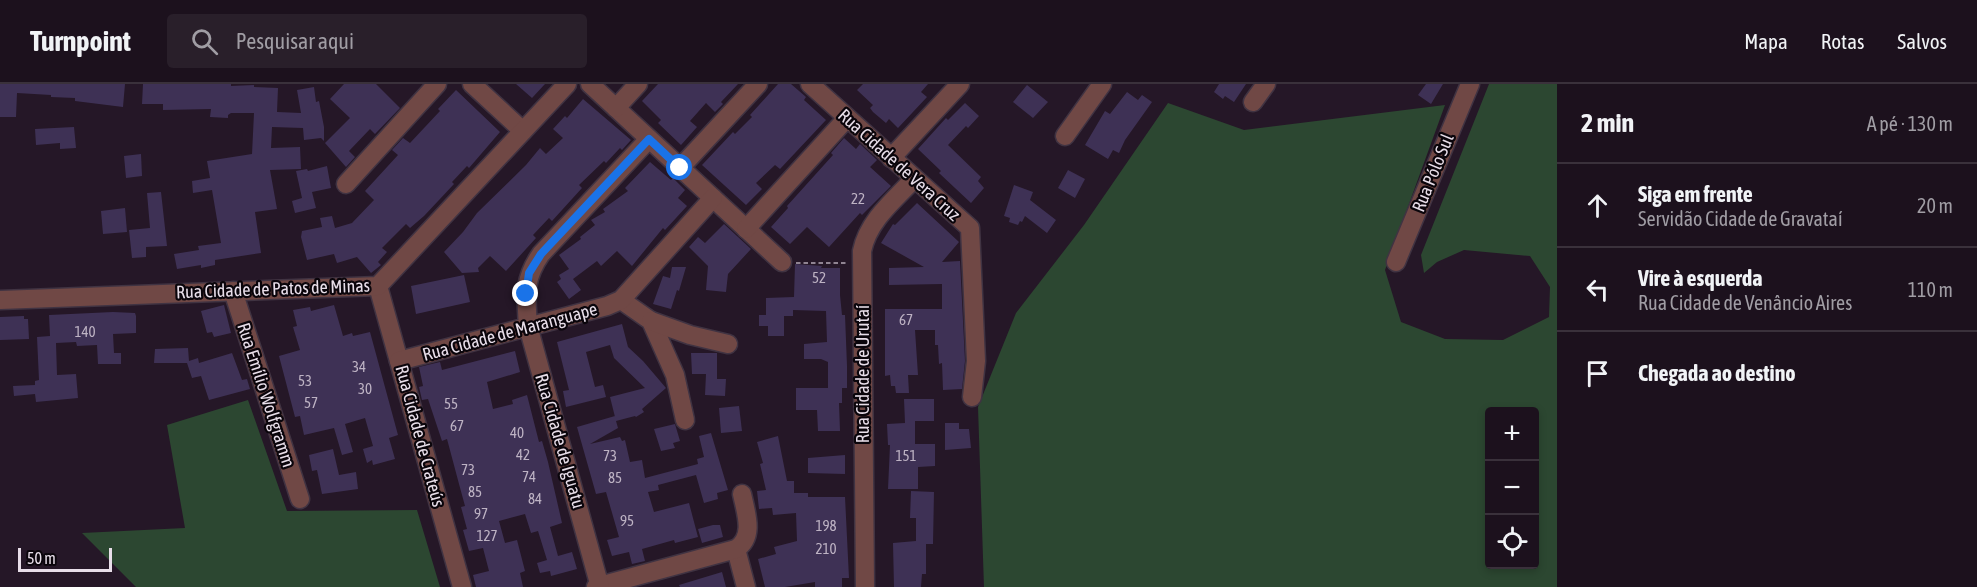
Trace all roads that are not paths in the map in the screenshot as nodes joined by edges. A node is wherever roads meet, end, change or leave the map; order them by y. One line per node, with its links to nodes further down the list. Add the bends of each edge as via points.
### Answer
1 (437, 84): 22 (street)
2 (472, 84): 16 (street)
3 (567, 84): 16 (street, Rua Cidade de Patos de Minas)
4 (590, 84): 14 (street)
5 (638, 84): 14 (street)
6 (758, 84): 20 (street)
7 (810, 84): 12 (street, Rua Cidade de Vera Cruz)
8 (960, 84): 19 (street)
9 (1102, 84): 17 (street)
10 (1266, 84): 13 (street)
11 (1470, 84): 26 (street, Rua Pólo Sul)
12 (830, 90): 15 (street, Rua Cidade de Vera Cruz)
13 (1253, 102)
14 (615, 108): 18 (street)
15 (847, 118): 19 (street, Rua Cidade de Vera Cruz); 24 (street)
16 (523, 131): 27 (street, Rua Cidade de Patos de Minas)
17 (1065, 136)
18 (649, 139): 20 (street); 32 (street, Rua Cidade de Iguatu, via 541,254 529,273)
19 (891, 158): 21 (street, Rua Cidade de Vera Cruz)
20 (680, 168): 23 (street)
21 (914, 178): 35 (street, Rua Cidade de Vera Cruz, via 970,228 976,361); 43 (street, Rua Cidade de Urutaí, via 865,237)
22 (346, 184)
23 (713, 198): 24 (street); 30 (street)
24 (746, 229): 25 (street)
25 (782, 262)
26 (1396, 262)
27 (378, 285): 28 (street, Rua Cidade de Patos de Minas); 34 (street, Rua Cidade de Crateús)
28 (233, 291): 29 (street, Rua Cidade de Patos de Minas); 38 (street, Rua Emílio Wolfgramm)
29 (0, 300)
30 (621, 300): 31 (street); 32 (street, Rua Cidade de Maranguape)
31 (651, 321): 33 (street); 36 (street, via 675,375)
32 (528, 326): 34 (street, Rua Cidade de Maranguape); 41 (street, Rua Cidade de Iguatu)
33 (728, 344)
34 (399, 361): 40 (street, Rua Cidade de Crateús)
35 (972, 397)
36 (685, 420)
37 (742, 494): 39 (street, via 748,530 746,539)
38 (300, 499)
39 (736, 549): 41 (street); 42 (street)
40 (462, 587)
41 (599, 587)
42 (746, 587)
43 (865, 587)

